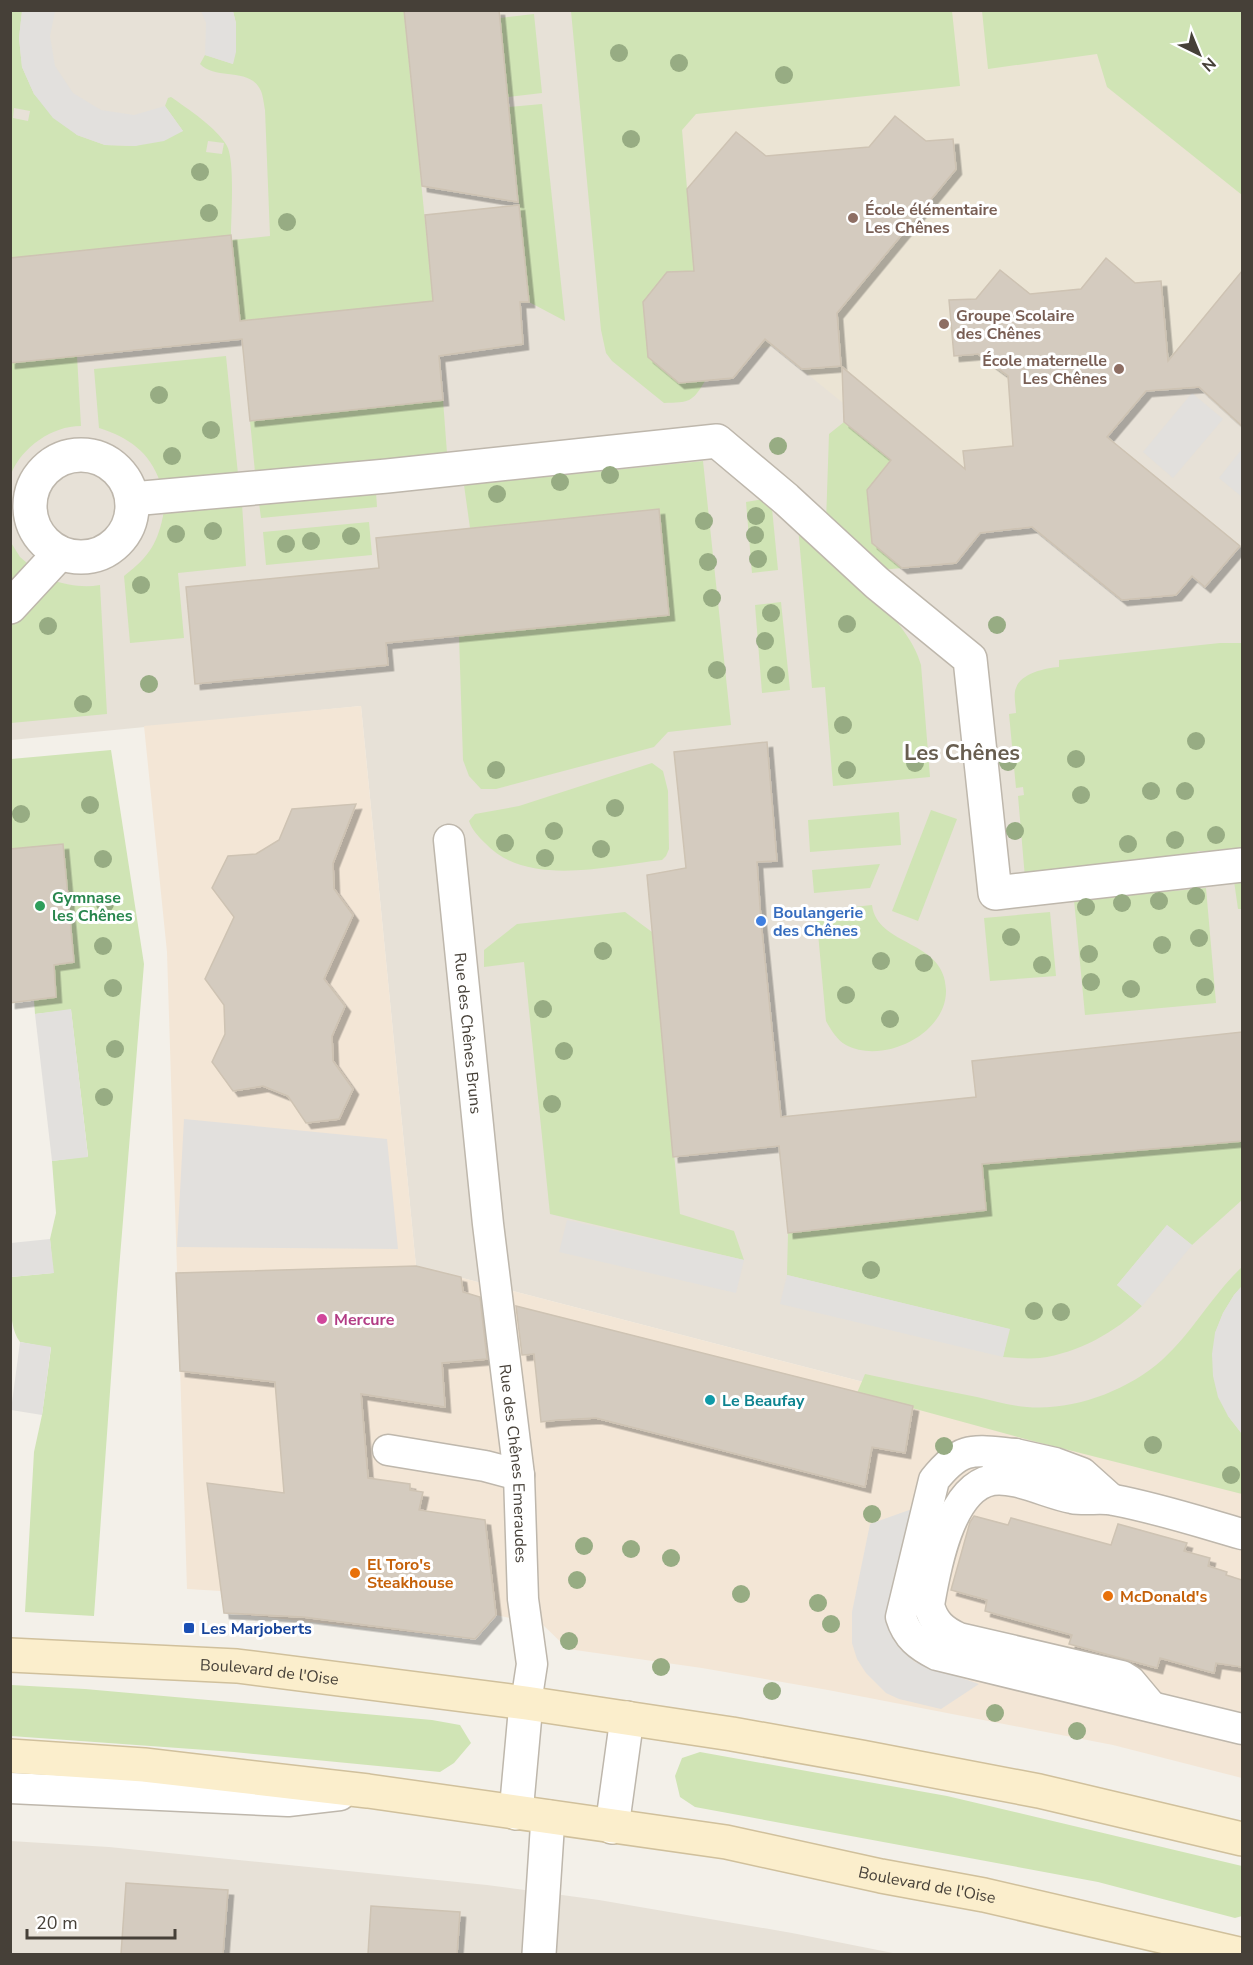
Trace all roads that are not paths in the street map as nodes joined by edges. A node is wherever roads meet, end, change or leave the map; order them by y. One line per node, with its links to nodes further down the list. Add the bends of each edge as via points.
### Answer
1 (132, 499): 2 (street, via 128,528 116,544 88,557); 2 (street, via 118,469 100,458 80,455 51,465 37,480 30,510 42,539); 5 (street, via 717,441 877,583 970,659 995,893)
2 (60, 553): 3 (street)
3 (10, 607)
4 (449, 840): 6 (lane, Rue des Chênes Bruns)
5 (1242, 865)
6 (488, 1224): 9 (lane, Rue des Chênes Emeraudes)
7 (388, 1450): 9 (lane)
8 (1015, 1454): 10 (lane, via 1000,1459); 11 (lane, via 1082,1473); 15 (lane, via 976,1450 962,1454 934,1480 901,1617 904,1628 916,1643 937,1655)
9 (519, 1475): 14 (lane, Rue des Chênes Emeraudes, via 523,1599 532,1664)
10 (965, 1498): 11 (lane, via 992,1480 1012,1481 1075,1499); 15 (lane, via 947,1530 932,1586 929,1605 937,1624 959,1638 1122,1676)
11 (1111, 1499): 12 (lane)
12 (1242, 1534)
13 (10, 1655): 14 (main road, Boulevard de l'Oise, via 237,1666)
14 (526, 1703): 16 (main road, Boulevard de l'Oise); 21 (street)
15 (1151, 1707): 17 (lane)
16 (627, 1718): 23 (street); 24 (main road, Boulevard de l'Oise, via 1039,1791)
17 (1242, 1729)
18 (10, 1756): 20 (main road, Boulevard de l'Oise, via 144,1765)
19 (10, 1788): 20 (lane, Boulevard de l'Oise, via 288,1801)
20 (368, 1791): 21 (main road, Boulevard de l'Oise)
21 (516, 1813): 22 (main road, Boulevard de l'Oise)
22 (548, 1817): 23 (main road, Boulevard de l'Oise); 25 (street)
23 (612, 1827): 26 (main road, Boulevard de l'Oise, via 726,1842 984,1895)
24 (1242, 1839)
25 (539, 1954)
26 (1239, 1954)

